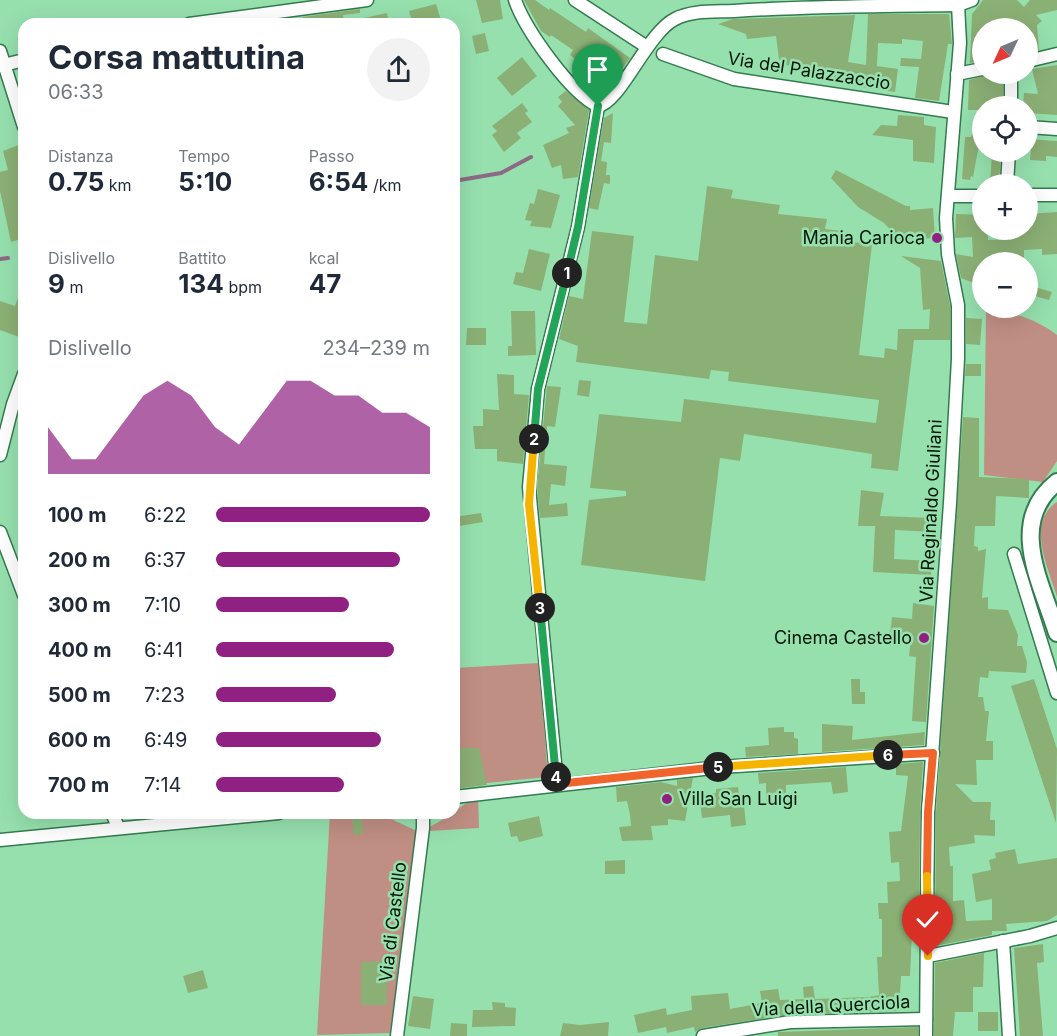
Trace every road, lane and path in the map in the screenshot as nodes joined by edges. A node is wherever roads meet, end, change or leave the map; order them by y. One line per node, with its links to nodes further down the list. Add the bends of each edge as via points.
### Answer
1 (367, 0): 7 (street)
2 (515, 0): 17 (street, via 528,28 555,64 585,98)
3 (575, 0): 8 (street)
4 (972, 0): 5 (street)
5 (957, 3): 6 (street); 16 (street, Via Reginaldo Giuliani)
6 (764, 4): 8 (street, via 683,16 666,25)
7 (234, 18)
8 (647, 47): 17 (street, via 613,95)
9 (0, 51): 14 (street)
10 (663, 54): 19 (street, Via del Palazzaccio, via 734,80)
11 (1057, 54): 12 (street)
12 (1038, 58)
13 (18, 61): 14 (street)
14 (1, 65): 18 (street)
15 (972, 71): 16 (street)
16 (957, 74): 19 (street, Via Reginaldo Giuliani)
17 (598, 106): 37 (street, via 578,227 538,389 529,487)
18 (18, 111)
19 (953, 112): 24 (street, Via Reginaldo Giuliani)
20 (1038, 128): 21 (street)
21 (1057, 129)
22 (1038, 195): 23 (street)
23 (1057, 195)
24 (948, 196): 25 (street); 36 (street, Via Reginaldo Giuliani, via 946,245 958,305 958,359)
25 (972, 196)
26 (18, 390): 27 (street)
27 (0, 455)
28 (1057, 482): 30 (main road)
29 (1057, 493): 30 (main road)
30 (1038, 504): 34 (main road, via 1030,525 1030,546)
31 (0, 532): 33 (street)
32 (1014, 554): 35 (street)
33 (18, 579)
34 (1057, 633)
35 (1057, 693)
36 (933, 753): 37 (street, via 721,767); 46 (street, Via Reginaldo Giuliani, via 927,829)
37 (557, 784): 38 (street)
38 (460, 796)
39 (115, 819): 42 (street)
40 (210, 819): 42 (street)
41 (422, 819): 48 (street, Via di Castello)
42 (118, 827): 43 (street)
43 (0, 840)
44 (1057, 928): 45 (street)
45 (1003, 941): 46 (street); 51 (street)
46 (928, 956): 47 (street, Via Reginaldo Giuliani)
47 (926, 1019): 49 (street, Via della Querciola, via 790,1022); 50 (street, Via Reginaldo Giuliani)
48 (397, 1036)
49 (703, 1036)
50 (926, 1036)
51 (1009, 1036)

